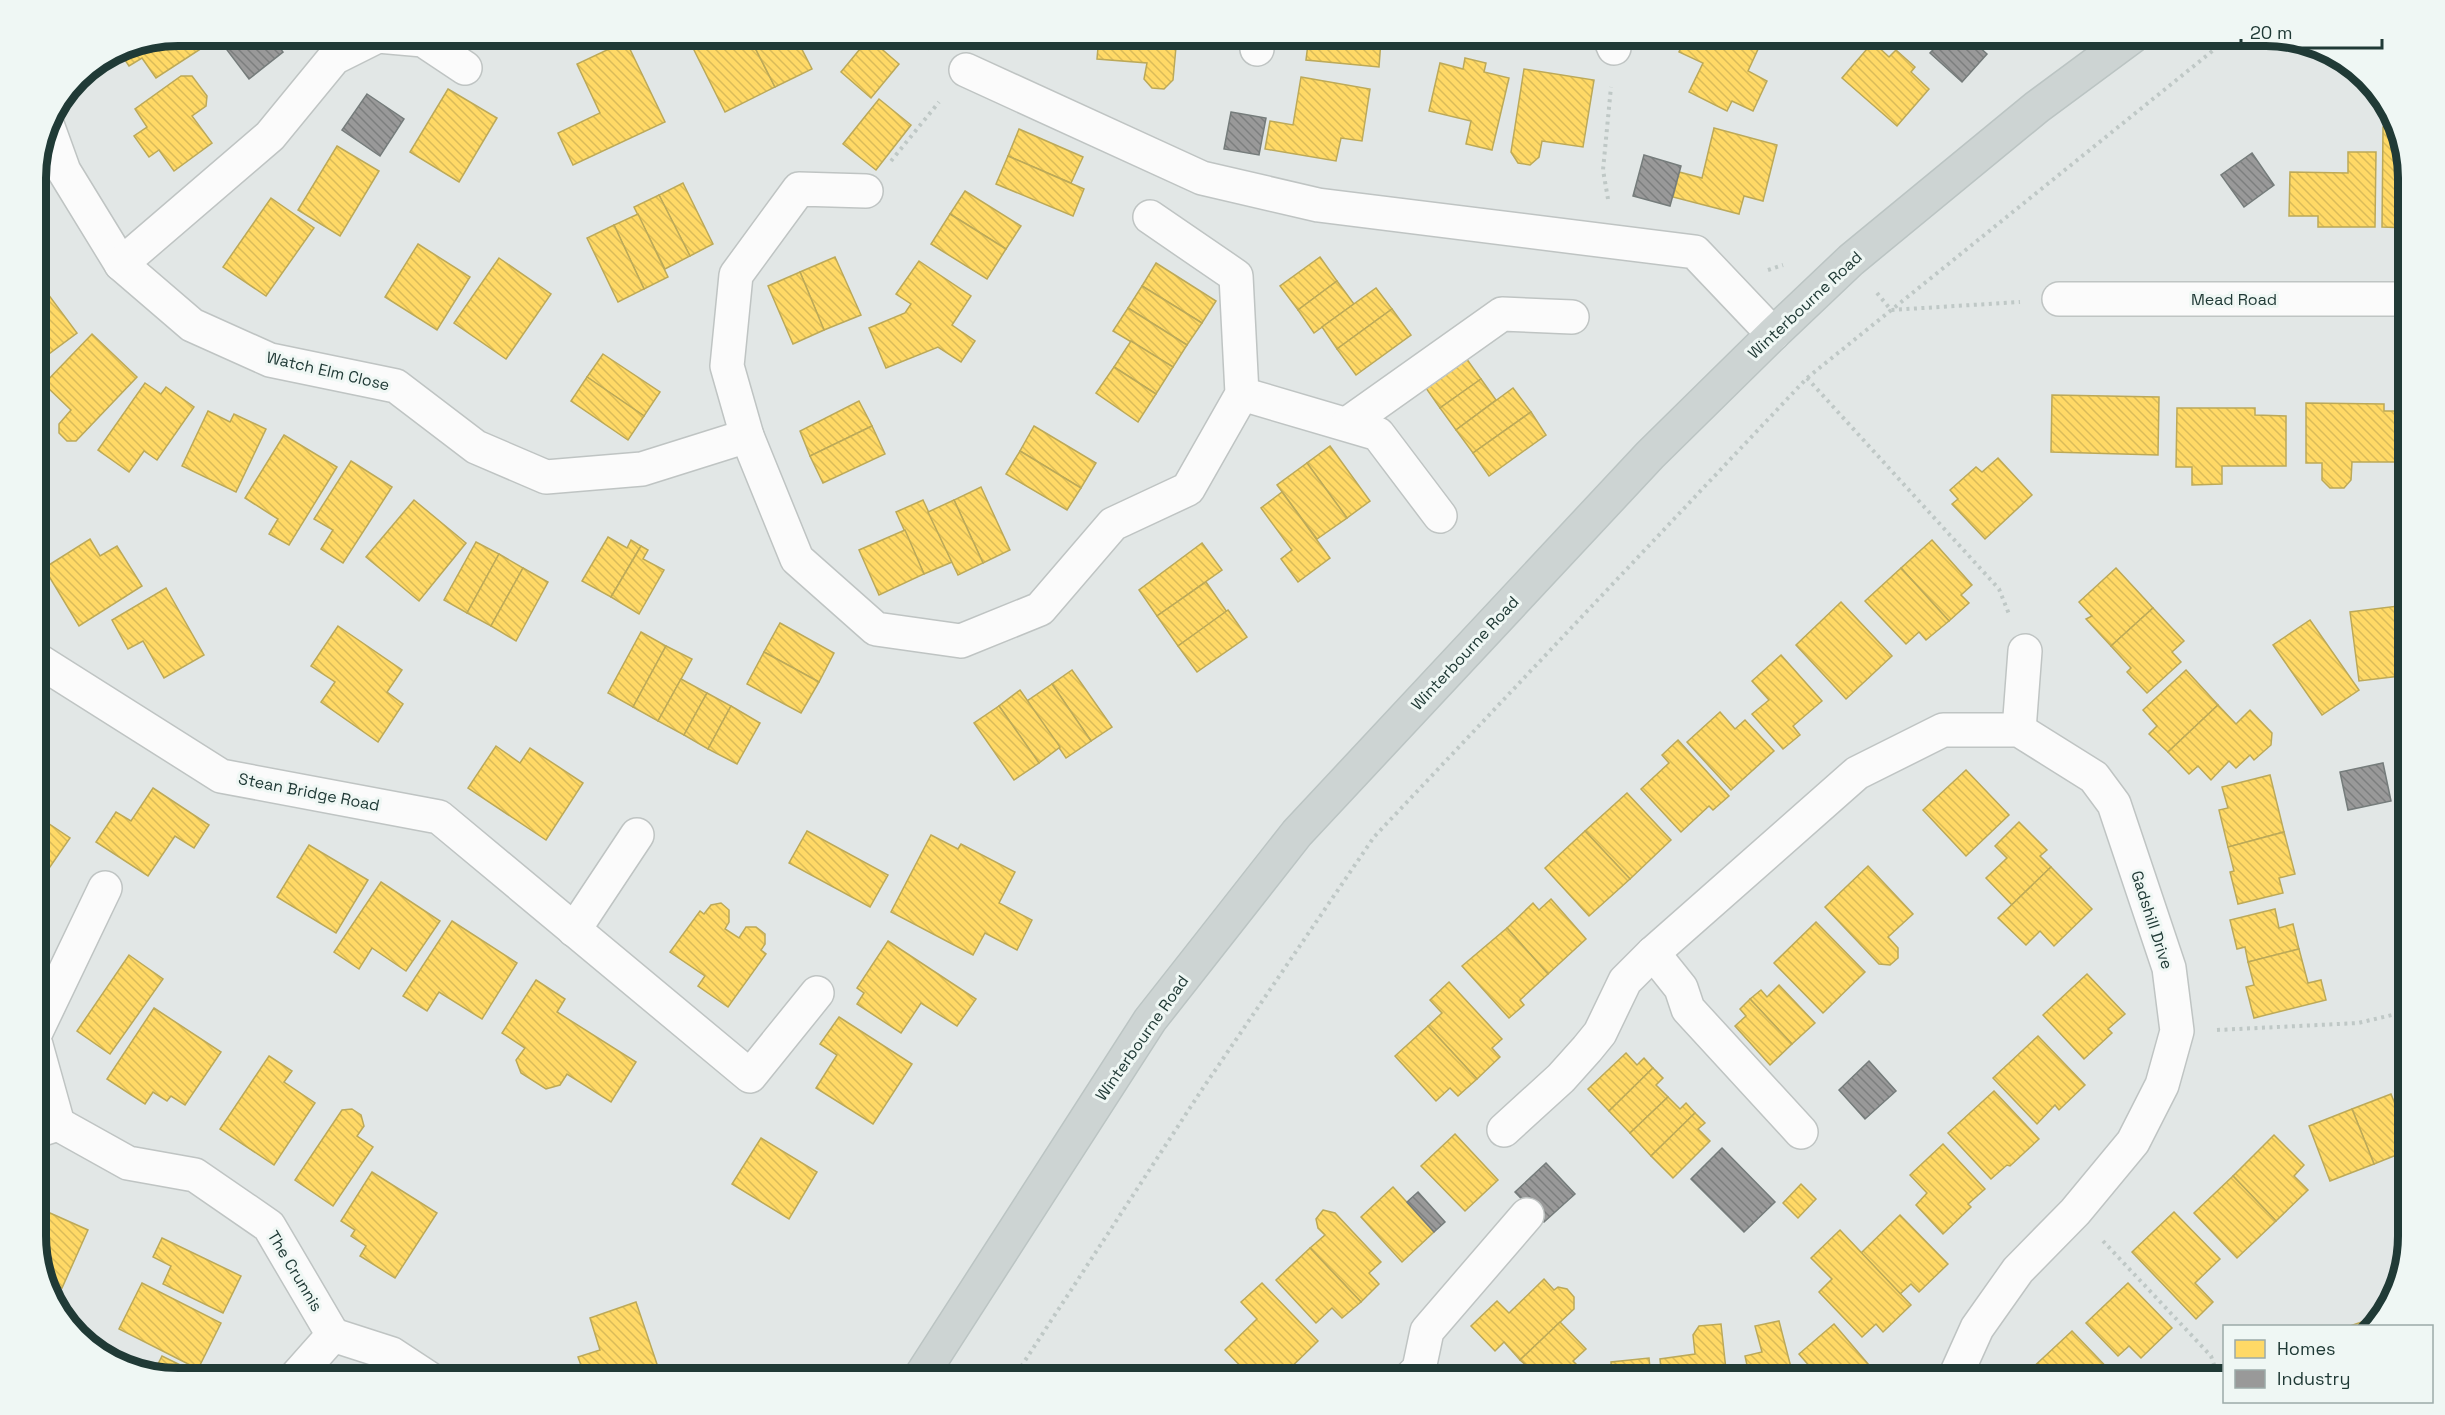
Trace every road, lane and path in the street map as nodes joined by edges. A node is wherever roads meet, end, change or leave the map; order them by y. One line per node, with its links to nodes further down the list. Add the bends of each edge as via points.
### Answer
1 (358, 46): 13 (street, via 334,58 270,136)
2 (432, 46): 6 (street)
3 (1612, 46): 12 (path, via 1604,170 1609,201)
4 (2119, 46): 17 (main road, Winterbourne Road, via 2037,107 1851,260)
5 (2219, 46): 18 (path)
6 (465, 68)
7 (966, 70): 10 (path); 12 (street, via 1202,178 1318,205)
8 (49, 155): 9 (street, Watch Elm Close)
9 (50, 176): 13 (street, Watch Elm Close)
10 (866, 192): 21 (street, via 799,189 736,275 728,366)
11 (1150, 217): 19 (street, via 1236,276)
12 (1635, 243): 17 (street, via 1695,252)
13 (121, 264): 21 (street, Watch Elm Close, via 192,325 270,360 396,386 476,447 546,477 642,469)
14 (2059, 299): 15 (street, Mead Road)
15 (2398, 299)
16 (1572, 317): 20 (street, via 1502,315)
17 (1773, 334): 42 (main road, Winterbourne Road, via 1650,455 1297,833 1150,1020)
18 (1807, 378): 23 (path, via 1999,589); 43 (path, via 1374,837 1201,1091)
19 (1242, 394): 20 (street); 21 (street, via 1188,489 1113,524 1040,609 961,640 876,629 797,559)
20 (1347, 424): 22 (street, via 1378,434)
21 (747, 436)
22 (1440, 516)
23 (2025, 651): 25 (street)
24 (47, 666): 28 (street, Stean Bridge Road, via 221,776 439,817)
25 (2019, 730): 29 (street, via 1943,729 1857,772); 33 (street, Gadshill Drive, via 2094,777 2114,804 2169,968)
26 (637, 835): 28 (street)
27 (105, 888): 31 (street)
28 (574, 930): 30 (street, Stean Bridge Road, via 750,1076)
29 (1653, 953): 35 (street, via 1625,981 1600,1033 1587,1049); 36 (street, via 1681,988 1688,1009)
30 (817, 993)
31 (47, 1009)
32 (2398, 1014): 33 (path, via 2358,1023)
33 (2177, 1031): 37 (street, Gadshill Drive, via 2162,1084 2133,1142)
34 (47, 1127): 39 (street, The Crunnis, via 128,1163 195,1175 269,1226)
35 (1504, 1130)
36 (1801, 1132)
37 (2075, 1212): 45 (street, Gadshill Drive, via 2018,1270 1977,1328); 46 (path, via 2211,1356)
38 (1527, 1215): 44 (street, via 1427,1331)
39 (333, 1335): 40 (street); 41 (street, via 392,1354)
40 (304, 1368)
41 (413, 1368)
42 (926, 1368)
43 (1020, 1368)
44 (1416, 1368)
45 (1959, 1368)
46 (2215, 1368)

